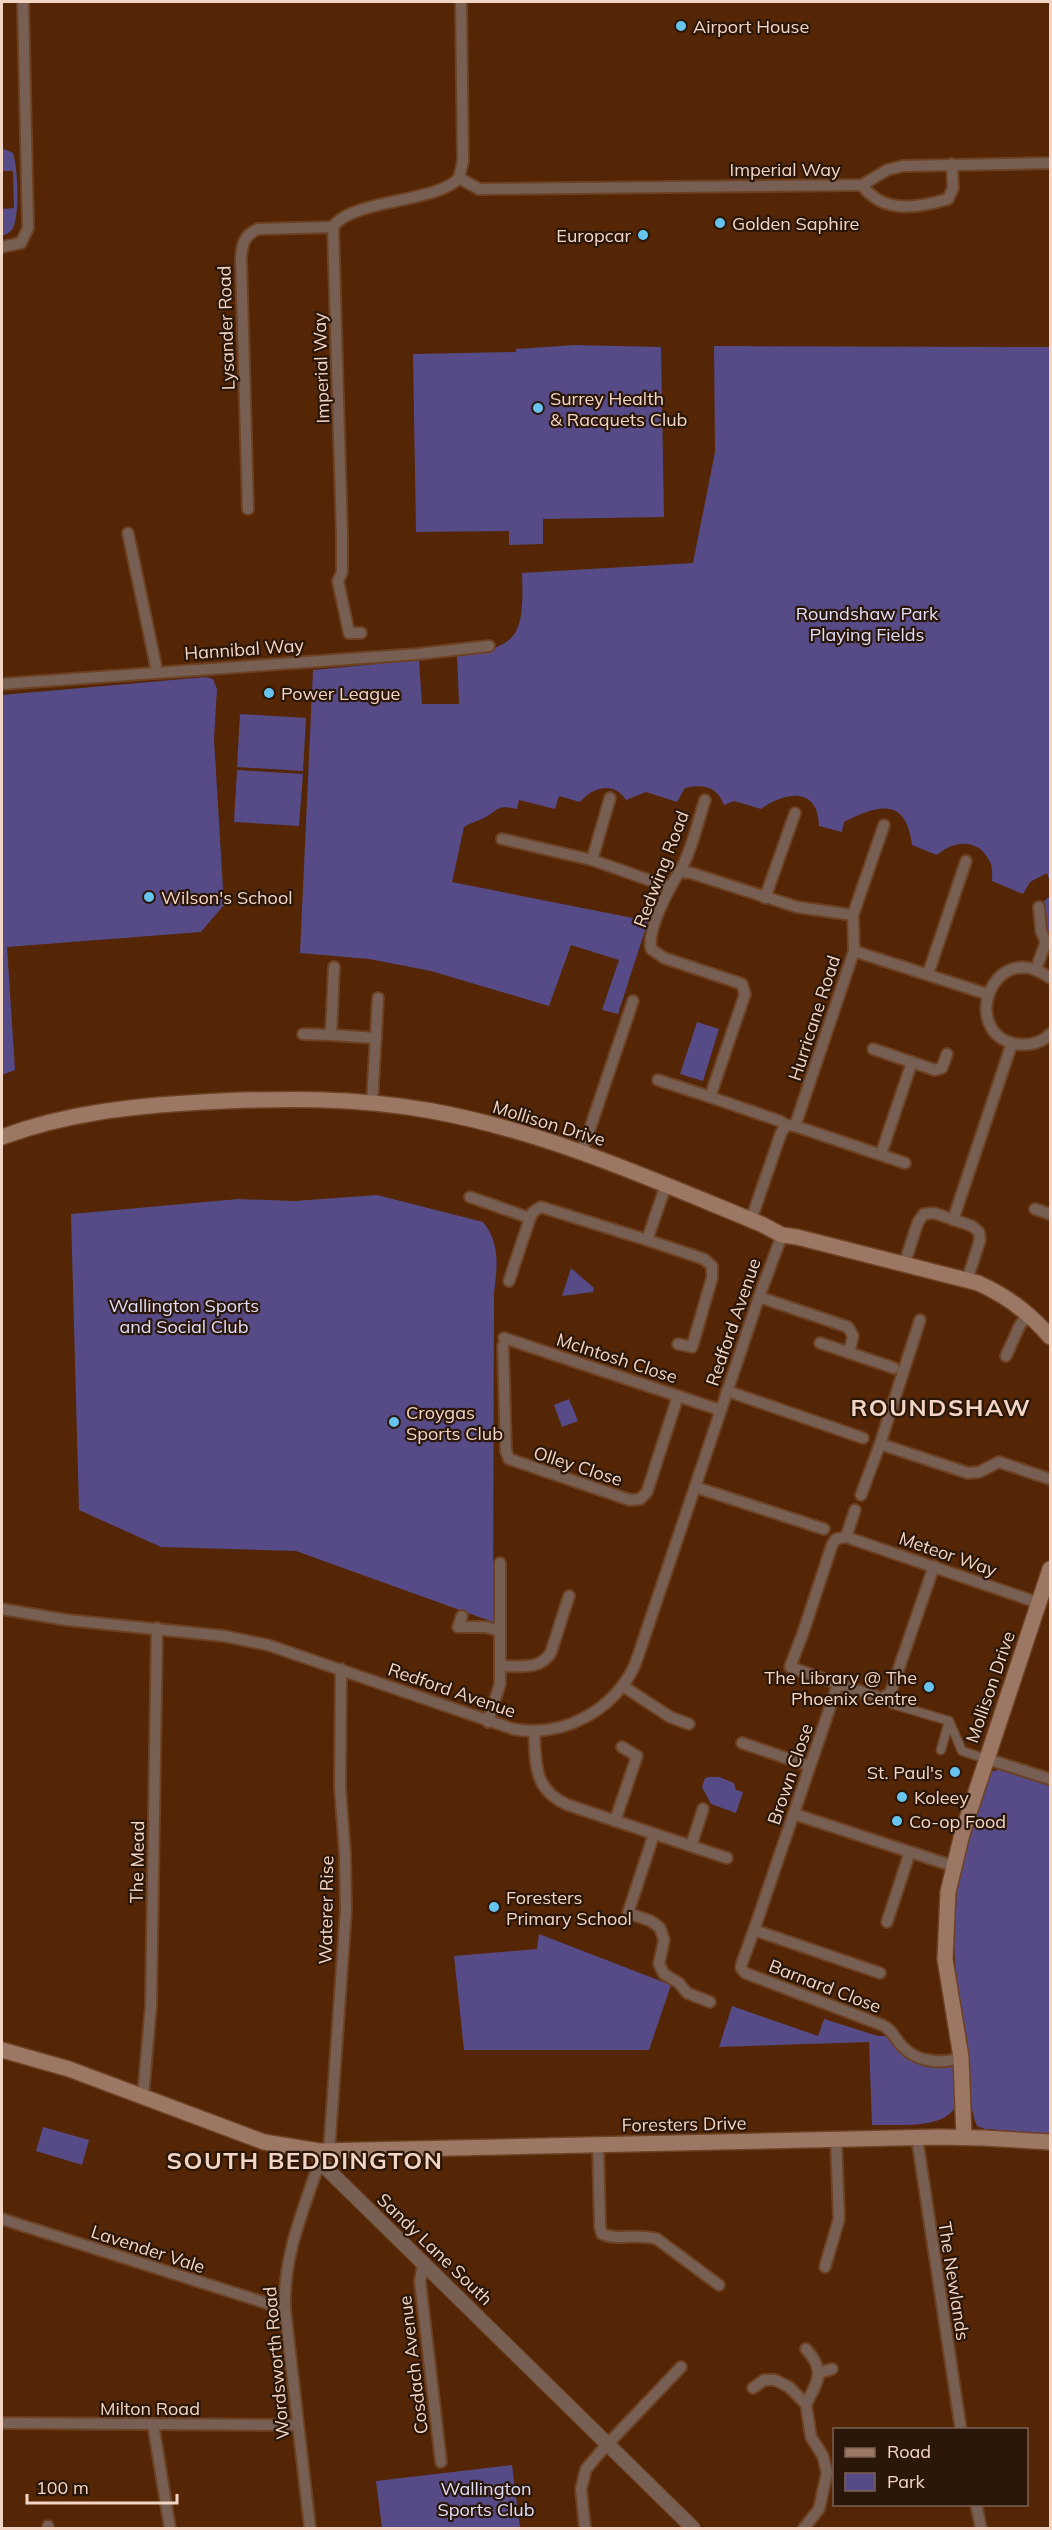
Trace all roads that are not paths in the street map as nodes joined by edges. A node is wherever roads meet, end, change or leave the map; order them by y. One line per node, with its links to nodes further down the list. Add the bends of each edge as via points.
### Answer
1 (23, 2): 8 (street, via 28,228 21,243)
2 (461, 2): 5 (street, via 463,161)
3 (1050, 163): 4 (street, Imperial Way)
4 (952, 164): 6 (street, Imperial Way, via 903,166 887,170); 6 (street, Imperial Way, via 953,188 948,199 931,204 883,204)
5 (459, 178): 6 (street, Imperial Way, via 479,189); 7 (street, via 446,188 363,210)
6 (862, 185)
7 (333, 226): 9 (street, Lysander Road, via 258,229 243,240); 11 (street, Imperial Way, via 342,537 342,572 338,581 349,633)
8 (2, 247)
9 (248, 509)
10 (128, 533): 13 (street)
11 (361, 633)
12 (489, 646): 13 (street, Hannibal Way)
13 (157, 671): 14 (street, Hannibal Way)
14 (2, 684)
15 (610, 798): 20 (street)
16 (705, 800): 22 (street, Redwing Road)
17 (795, 813): 24 (street)
18 (884, 825): 26 (street)
19 (502, 839): 20 (street)
20 (592, 860): 23 (street)
21 (966, 861): 31 (street)
22 (680, 872): 23 (street, Redwing Road); 24 (street)
23 (669, 887): 45 (street, Redwing Road, via 651,937 651,949 664,958 742,984 744,988)
24 (765, 898): 26 (street)
25 (1039, 907): 27 (street, via 1041,931)
26 (853, 915): 28 (street, Hurricane Road)
27 (1048, 941): 30 (street)
28 (854, 951): 31 (street); 47 (street, Hurricane Road)
29 (334, 967): 38 (street)
30 (1036, 969): 32 (street); 33 (street, via 1011,970 1000,976)
31 (928, 974): 33 (street)
32 (1050, 978)
33 (987, 994): 40 (street, via 988,1019 994,1030)
34 (378, 998): 39 (street)
35 (633, 1002): 49 (street)
36 (303, 1034): 38 (street)
37 (1050, 1034): 40 (street, via 1036,1043)
38 (331, 1035): 39 (street)
39 (376, 1038): 46 (street)
40 (1012, 1043): 58 (street)
41 (873, 1049): 43 (street)
42 (947, 1053): 43 (street, via 942,1068 935,1070)
43 (912, 1062): 50 (street)
44 (658, 1080): 45 (street)
45 (710, 1097): 47 (street)
46 (372, 1103): 48 (main road, Mollison Drive, via 288,1098 116,1109 39,1124); 49 (main road, Mollison Drive, via 471,1119)
47 (791, 1126): 50 (street); 57 (street, Hurricane Road, via 780,1133)
48 (2, 1137)
49 (582, 1152): 52 (main road, Mollison Drive)
50 (880, 1154): 51 (street)
51 (905, 1163)
52 (666, 1185): 57 (main road, Mollison Drive); 60 (street)
53 (470, 1197): 56 (street)
54 (1035, 1209): 55 (street)
55 (1050, 1214)
56 (530, 1218): 60 (street, via 537,1209 546,1208); 63 (street)
57 (751, 1220): 59 (main road, Mollison Drive)
58 (953, 1220): 61 (street, via 930,1213 922,1216); 62 (street, via 972,1226 980,1236)
59 (782, 1235): 61 (main road, Mollison Drive); 64 (street, Redford Avenue)
60 (646, 1240): 70 (street, via 704,1259 712,1266 692,1347)
61 (904, 1265): 62 (main road, Mollison Drive)
62 (967, 1280): 65 (main road, Mollison Drive, via 1001,1294)
63 (509, 1281)
64 (759, 1297): 71 (street, via 848,1327 853,1336); 74 (street, Redford Avenue)
65 (1029, 1315): 67 (main road, Mollison Drive); 72 (street)
66 (920, 1320): 78 (street)
67 (1047, 1327)
68 (504, 1342): 75 (street, McIntosh Close); 75 (street, Olley Close, via 509,1459 630,1500 640,1499 647,1492)
69 (820, 1343): 71 (street)
70 (678, 1344)
71 (849, 1353): 73 (street)
72 (1006, 1356)
73 (894, 1368)
74 (727, 1391): 76 (street, Redford Avenue); 77 (street)
75 (678, 1396): 76 (street, McIntosh Close)
76 (720, 1410): 80 (street, Redford Avenue)
77 (863, 1438)
78 (880, 1444): 79 (street, via 968,1473 999,1462); 81 (street)
79 (1050, 1479)
80 (695, 1487): 83 (street); 97 (street, Redford Avenue, via 635,1665)
81 (861, 1495)
82 (855, 1510): 84 (street)
83 (824, 1529)
84 (846, 1537): 86 (street, Meteor Way); 96 (street, via 832,1545 790,1667)
85 (500, 1563): 93 (street)
86 (934, 1566): 89 (street, Meteor Way); 98 (street, via 892,1690)
87 (1050, 1569): 89 (main road, Mollison Drive)
88 (569, 1596): 94 (street, via 546,1660 535,1665)
89 (1039, 1603): 106 (main road, Mollison Drive)
90 (2, 1609): 92 (street, Redford Avenue, via 90,1623)
91 (462, 1616): 93 (street, via 458,1627)
92 (157, 1628): 95 (street, Redford Avenue, via 268,1645); 123 (street, The Mead, via 151,2005)
93 (500, 1631): 94 (street)
94 (501, 1666): 100 (street, via 499,1694)
95 (341, 1669): 100 (street, Redford Avenue); 129 (street, Waterer Rise, via 339,1787 346,1910)
96 (838, 1684): 98 (street); 107 (street, Brown Close)
97 (623, 1686): 101 (street, via 670,1717); 102 (street, Redford Avenue, via 583,1719 563,1727)
98 (884, 1698): 99 (street)
99 (949, 1721): 105 (street); 106 (street, via 962,1751)
100 (488, 1722): 102 (street, Redford Avenue)
101 (689, 1724)
102 (534, 1731): 111 (street, via 537,1771 544,1787 567,1806)
103 (742, 1743): 107 (street)
104 (622, 1747): 111 (street, via 637,1756)
105 (941, 1750)
106 (987, 1759): 108 (street); 116 (main road, Mollison Drive)
107 (810, 1766): 110 (street, Brown Close)
108 (1050, 1779)
109 (703, 1809): 113 (street)
110 (794, 1814): 114 (street); 118 (street, Brown Close)
111 (615, 1821): 112 (street)
112 (654, 1834): 113 (street); 120 (street, via 628,1913 660,1928 664,1940 659,1964 664,1974 687,1993)
113 (691, 1846): 115 (street)
114 (910, 1852): 116 (street); 117 (street)
115 (727, 1858)
116 (953, 1866): 122 (main road, Mollison Drive, via 946,1909 945,1959)
117 (887, 1922)
118 (754, 1930): 119 (street); 122 (street, Barnard Close, via 742,1963 745,1973 882,2025 919,2058 944,2061)
119 (880, 1972)
120 (710, 2002)
121 (2, 2050): 123 (main road, via 69,2069)
122 (961, 2057): 124 (main road, Mollison Drive)
123 (143, 2097): 129 (main road, via 264,2142)
124 (964, 2137): 125 (main road, Foresters Drive); 127 (main road, Foresters Drive)
125 (917, 2138): 126 (main road, Foresters Drive); 144 (street, The Newlands)
126 (836, 2140): 128 (main road, Foresters Drive); 132 (street, via 839,2219)
127 (1050, 2142)
128 (598, 2145): 129 (main road, Foresters Drive); 133 (street, via 602,2234 657,2239)
129 (323, 2156): 131 (street, Sandy Lane South); 134 (street, Wordsworth Road, via 289,2252)
130 (2, 2219): 134 (street, Lavender Vale)
131 (423, 2265): 145 (street, Sandy Lane South); 146 (street, Cosdach Avenue, via 420,2281)
132 (825, 2267)
133 (719, 2285)
134 (285, 2309): 143 (street, Wordsworth Road)
135 (806, 2349): 138 (street, via 816,2359)
136 (681, 2367): 145 (street)
137 (832, 2368): 138 (street)
138 (819, 2373): 140 (street)
139 (753, 2388): 140 (street, via 764,2380 775,2379)
140 (806, 2404): 152 (street, via 811,2437 823,2456 827,2473 819,2509)
141 (2, 2423): 142 (street, Milton Road)
142 (153, 2424): 143 (street, Milton Road); 148 (street)
143 (298, 2425): 149 (street, Wordsworth Road)
144 (961, 2428)
145 (607, 2445): 150 (street, via 582,2478); 151 (street, Sandy Lane South)
146 (441, 2462)
147 (976, 2506): 153 (street)
148 (170, 2529)
149 (310, 2529)
150 (585, 2529)
151 (693, 2529)
152 (804, 2529)
153 (981, 2529)

